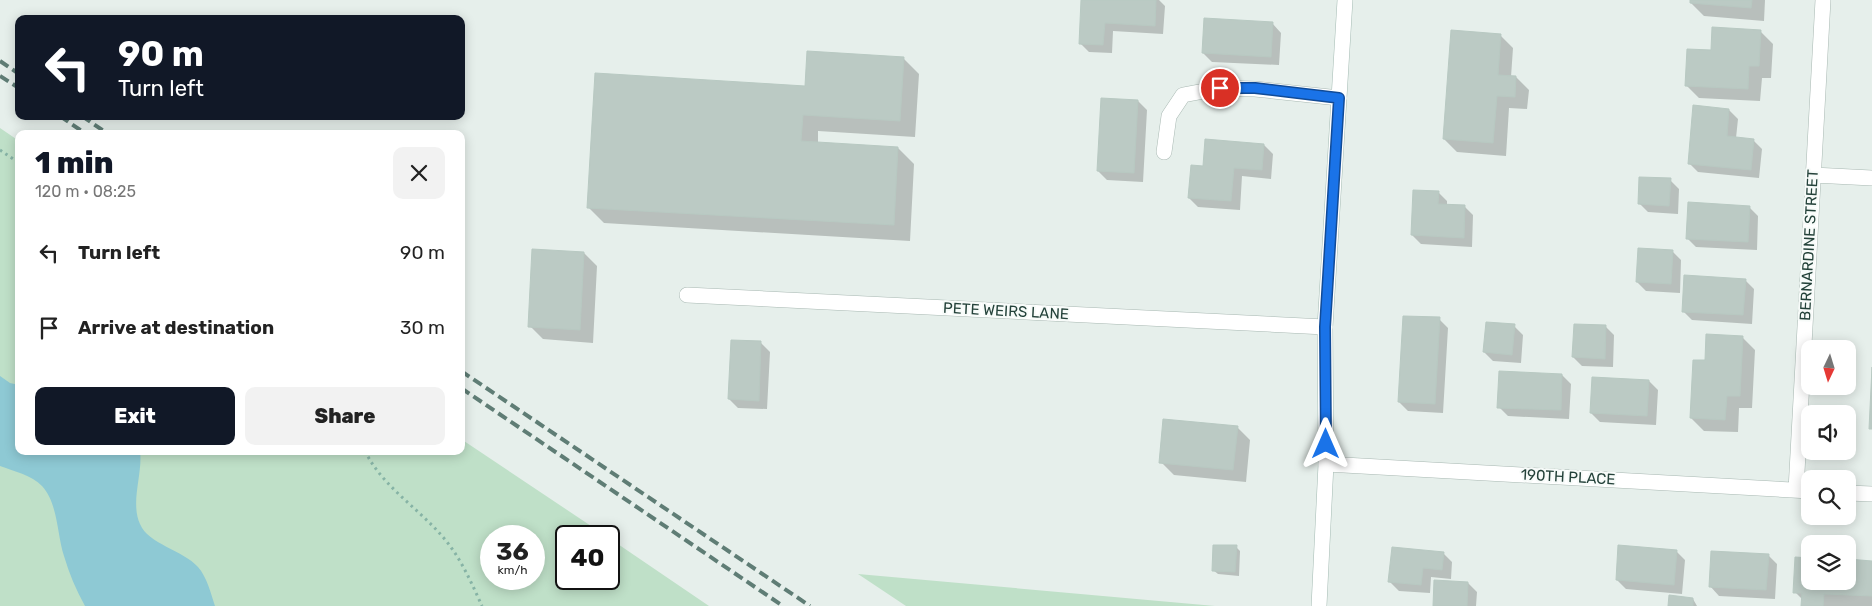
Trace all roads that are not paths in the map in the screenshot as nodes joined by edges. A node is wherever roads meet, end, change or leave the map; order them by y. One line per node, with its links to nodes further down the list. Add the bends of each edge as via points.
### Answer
1 (1345, 0): 3 (street)
2 (1823, 0): 5 (street, BERNARDINE STREET)
3 (1339, 98): 4 (street, via 1255,88 1228,88 1183,95 1169,116); 8 (street)
4 (1164, 152)
5 (1813, 175): 6 (street); 10 (street, BERNARDINE STREET)
6 (1872, 178)
7 (688, 295): 8 (street, PETE WEIRS LANE)
8 (1325, 327): 9 (street)
9 (1326, 464): 11 (street, 190TH PLACE); 14 (street)
10 (1804, 470)
11 (1801, 491)
12 (1856, 493): 13 (street)
13 (1872, 494)
14 (1319, 606)

